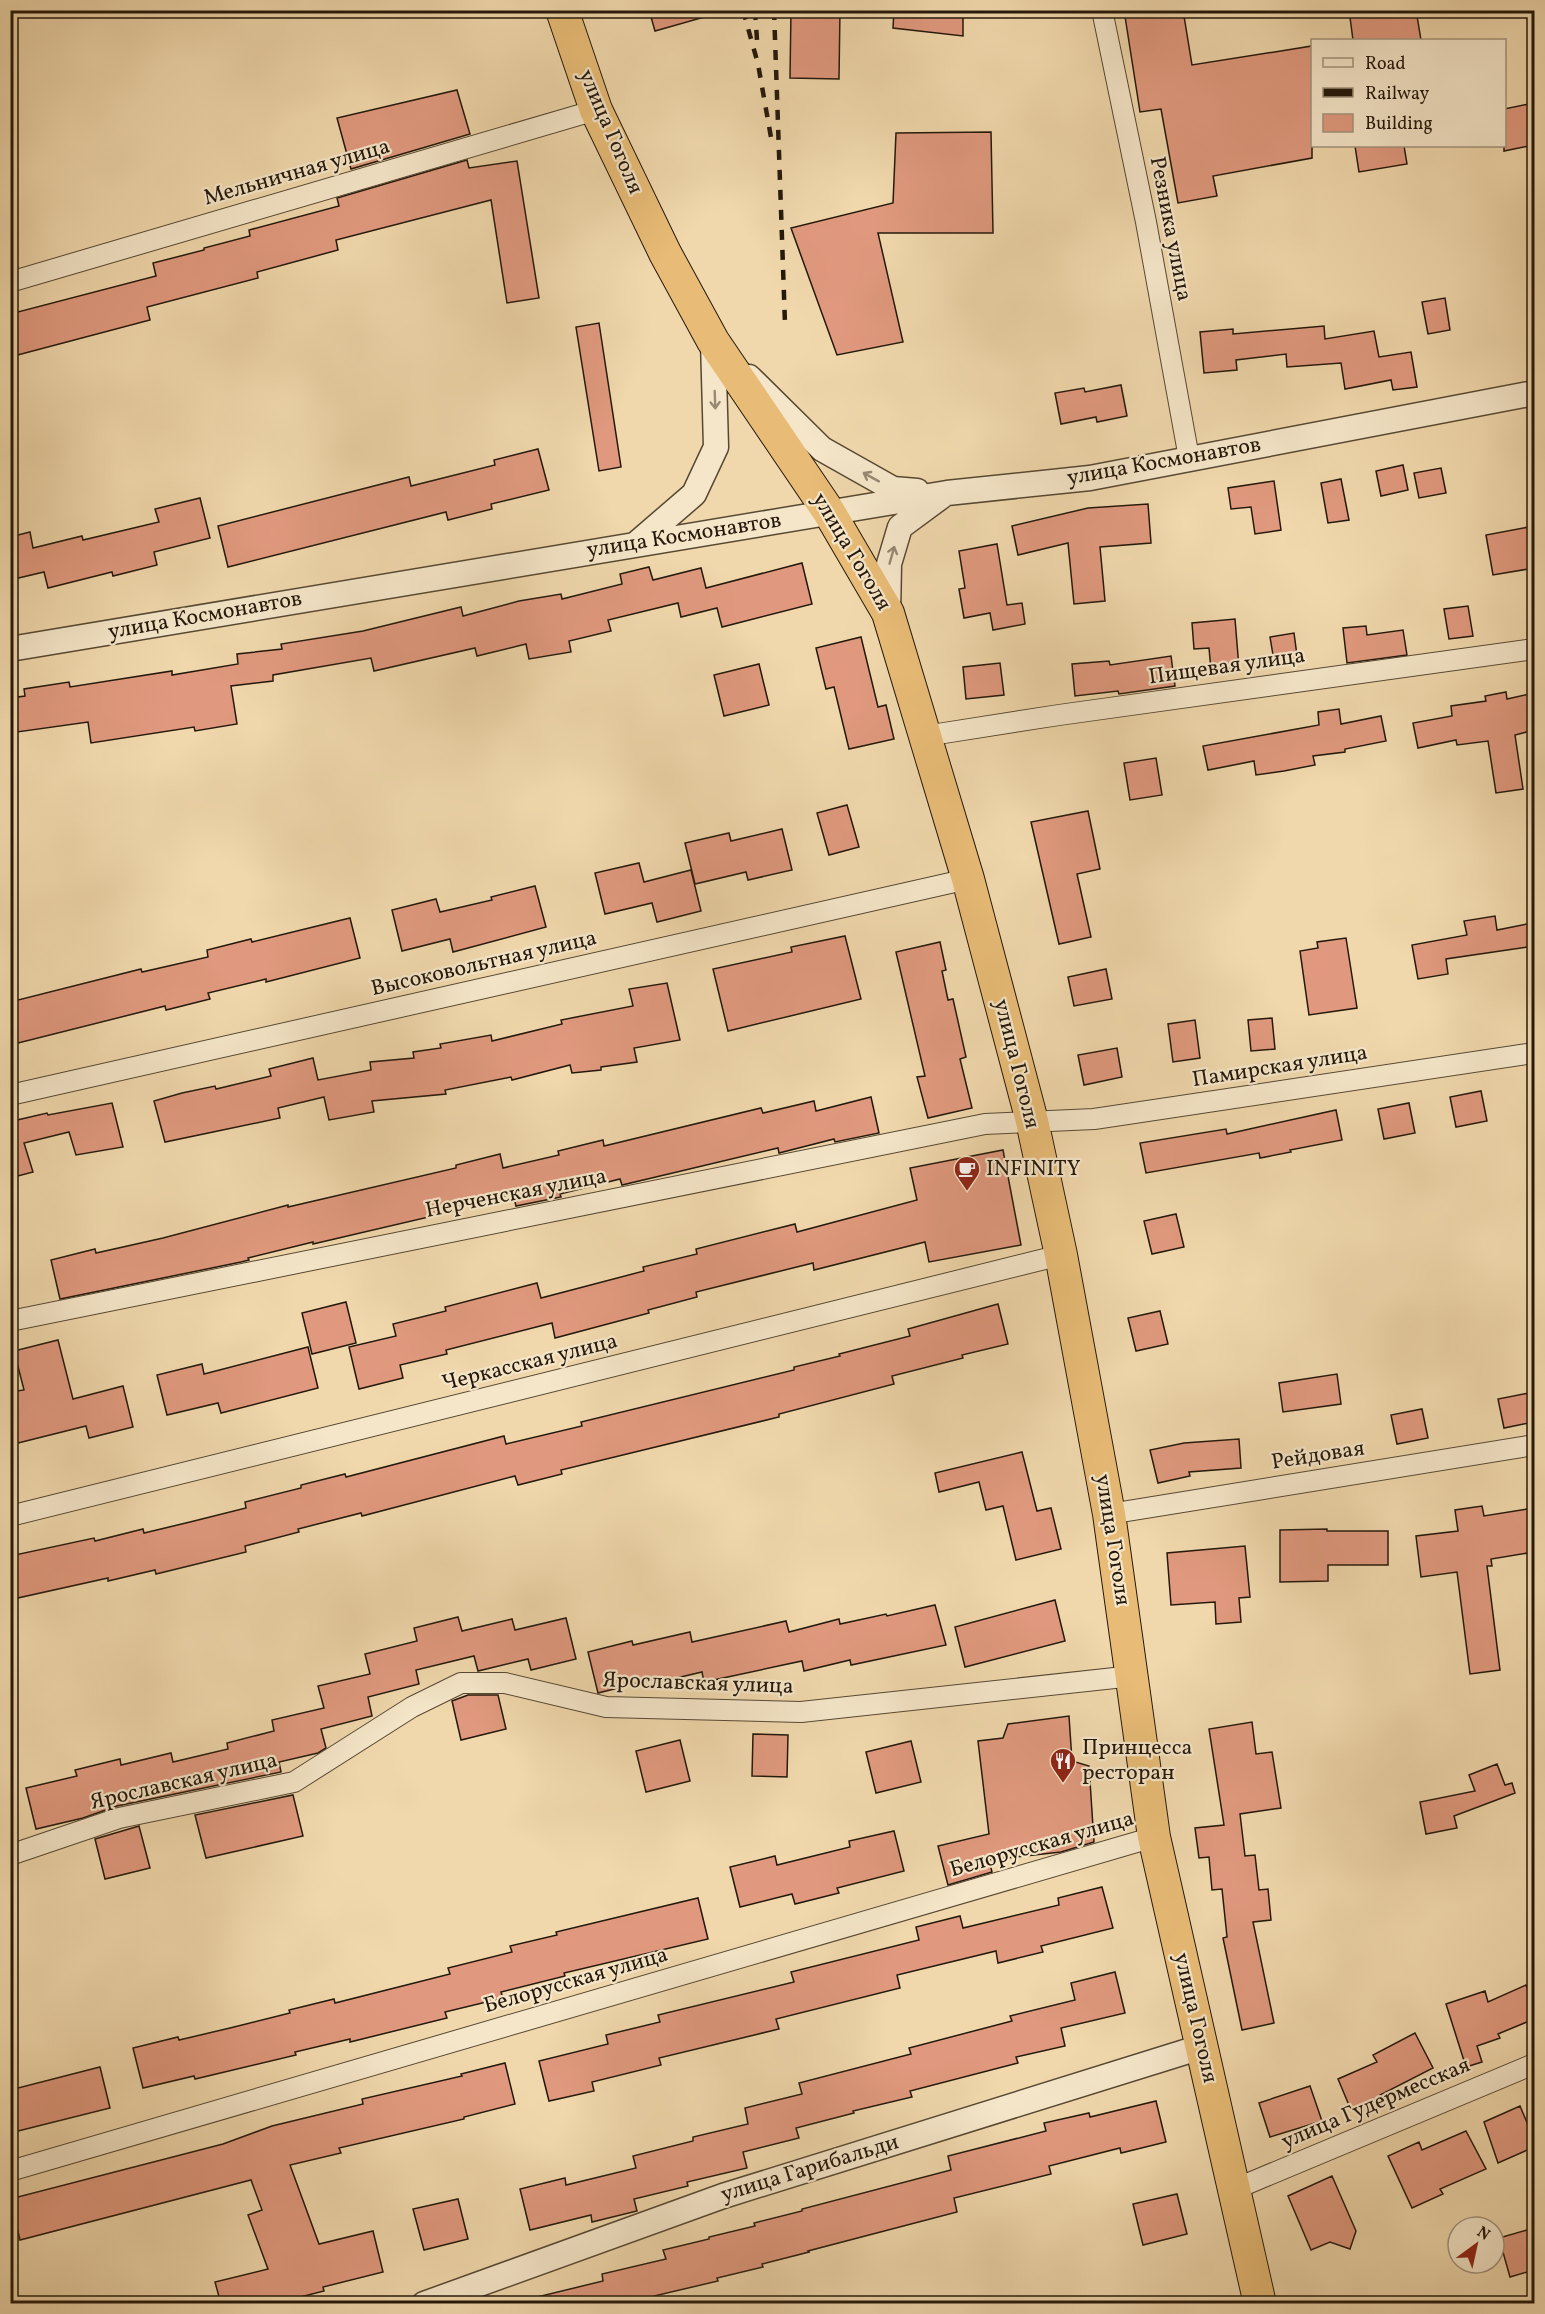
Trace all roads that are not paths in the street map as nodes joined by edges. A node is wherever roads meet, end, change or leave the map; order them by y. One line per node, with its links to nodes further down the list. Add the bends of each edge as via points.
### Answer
1 (562, 10): 3 (highway, улица Гоголя)
2 (1102, 10): 7 (street, Резника улица)
3 (596, 110): 4 (street, Мельничная улица); 5 (highway, улица Гоголя, via 665,253)
4 (10, 282)
5 (713, 341): 8 (street, one-way to 5, via 893,489 822,449); 9 (highway, улица Гоголя); 10 (street, one-way to 10, via 716,447 694,494)
6 (1534, 393): 7 (street, улица Космонавтов)
7 (1189, 458): 8 (street, улица Космонавтов, via 1090,478)
8 (947, 493): 9 (street, улица Космонавтов); 11 (street, one-way to 8, via 889,564 900,527)
9 (829, 512): 10 (street, улица Космонавтов); 11 (highway, улица Гоголя)
10 (636, 544): 12 (street, улица Космонавтов)
11 (888, 613): 14 (highway, улица Гоголя)
12 (10, 649)
13 (1534, 649): 14 (street, Пищевая улица)
14 (926, 736): 15 (highway, улица Гоголя)
15 (968, 879): 17 (street, Высоковольтная улица); 18 (highway, улица Гоголя)
16 (1534, 1053): 18 (street, Памирская улица, via 1094,1119)
17 (10, 1095)
18 (1032, 1121): 19 (highway, улица Гоголя); 20 (street, Нерченская улица, via 985,1124)
19 (1061, 1255): 22 (highway, улица Гоголя); 23 (street, Черкасская улица)
20 (10, 1321)
21 (1534, 1445): 22 (street, Рейдовая)
22 (1109, 1514): 24 (highway, улица Гоголя)
23 (10, 1516)
24 (1133, 1676): 25 (highway, улица Гоголя); 26 (street, Ярославская улица, via 801,1712 606,1707 505,1683 461,1683 412,1707 294,1782 119,1818)
25 (1154, 1837): 27 (highway, улица Гоголя); 29 (street, Белорусская улица)
26 (10, 1855)
27 (1200, 2048): 30 (highway, улица Гоголя); 31 (street, улица Гарибальди, via 723,2196)
28 (1534, 2064): 30 (street, улица Гудермесская)
29 (10, 2170)
30 (1235, 2189): 32 (highway, улица Гоголя)
31 (424, 2304)
32 (1260, 2304)

